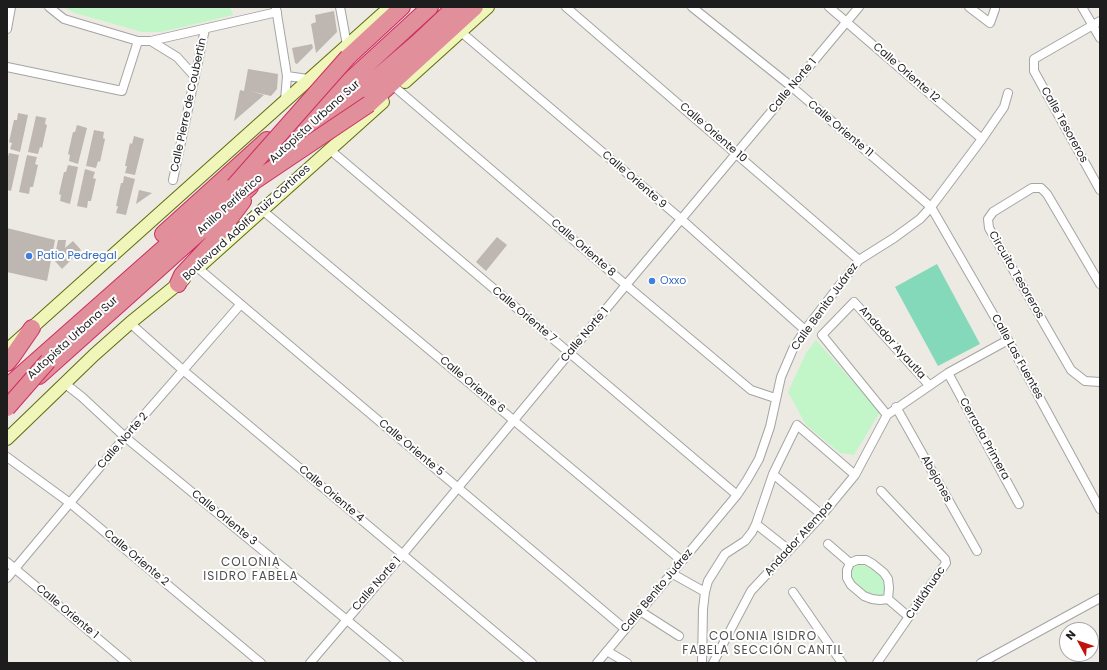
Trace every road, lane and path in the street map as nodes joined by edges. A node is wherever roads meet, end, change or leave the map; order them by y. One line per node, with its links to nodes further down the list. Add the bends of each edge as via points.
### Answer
1 (11, 7): 22 (street)
2 (49, 7): 27 (street, via 64,19)
3 (340, 7): 29 (street)
4 (390, 7): 29 (main road)
5 (403, 7): 25 (highway); 43 (highway, bridge, via 348,57)
6 (414, 7): 25 (highway)
7 (430, 7): 43 (highway, Autopista Urbana Sur, bridge)
8 (443, 7): 43 (highway, Autopista Urbana Sur, bridge)
9 (456, 7): 42 (highway, Anillo Periférico)
10 (475, 7): 43 (highway, bridge, via 369,104)
11 (488, 7): 24 (main road, Boulevard Adolfo Ruiz Cortines)
12 (566, 7): 40 (street, Calle Oriente 10)
13 (692, 7): 34 (street, Calle Oriente 11)
14 (829, 7): 20 (street, Calle Oriente 12)
15 (859, 7): 20 (street, Calle Norte 1)
16 (969, 7): 18 (street, via 990,23)
17 (1082, 7): 21 (street)
18 (995, 9)
19 (277, 10): 23 (street); 31 (street)
20 (847, 21): 34 (street, Calle Norte 1); 38 (street, Calle Oriente 12)
21 (1096, 23): 26 (street); 44 (street, Calle Tesoreros, via 1034,59 1034,71)
22 (7, 29)
23 (205, 29): 28 (street); 32 (street, Calle Pierre de Coubertin)
24 (461, 32): 35 (main road, Boulevard Adolfo Ruiz Cortines); 47 (street, Calle Oriente 9)
25 (381, 37): 65 (highway)
26 (1100, 38)
27 (138, 41): 28 (street); 30 (street, via 122,91)
28 (151, 41): 32 (street, via 177,57)
29 (347, 45): 33 (main road)
30 (7, 67)
31 (287, 76): 33 (street); 37 (street)
32 (195, 77): 41 (street, Calle Pierre de Coubertin)
33 (308, 79): 37 (main road)
34 (792, 87): 40 (street, Calle Norte 1); 45 (street, Calle Oriente 11)
35 (397, 89): 39 (main road, Boulevard Adolfo Ruiz Cortines); 52 (street, Calle Oriente 8)
36 (1008, 93): 38 (street, Calle Benito Juárez, via 1004,107)
37 (285, 100): 55 (main road)
38 (982, 140): 45 (street, Calle Benito Juárez)
39 (329, 150): 46 (main road, Boulevard Adolfo Ruiz Cortines); 60 (street, Calle Oriente 7)
40 (736, 154): 47 (street, Calle Norte 1); 48 (street, Calle Oriente 10)
41 (174, 180)
42 (256, 181): 50 (highway, via 237,211 182,275); 72 (highway, Anillo Periférico)
43 (234, 190): 57 (highway, Autopista Urbana Sur); 61 (highway, Autopista Urbana Sur)
44 (1100, 190)
45 (932, 206): 48 (street, Calle Benito Juárez, via 920,219); 58 (street, Calle Las Fuentes)
46 (262, 210): 49 (main road, Boulevard Adolfo Ruiz Cortines); 75 (street, Calle Oriente 6)
47 (681, 220): 52 (street, Calle Norte 1); 56 (street, Calle Oriente 9)
48 (859, 260): 56 (street, Calle Benito Juárez)
49 (198, 268): 50 (main road, Boulevard Adolfo Ruiz Cortines); 53 (street, Calle Oriente 5)
50 (178, 284): 54 (main road, Boulevard Adolfo Ruiz Cortines)
51 (1100, 284): 66 (street, Circuito Tesoreros, via 1047,194 1040,188 1032,188 993,212 988,219 989,228 1071,370 1085,381)
52 (626, 285): 60 (street, Calle Norte 1); 71 (street, Calle Oriente 8, via 752,390)
53 (240, 305): 63 (street, Calle Norte 2); 81 (street, Calle Oriente 5)
54 (130, 324): 63 (street, Calle Oriente 4); 77 (main road, Boulevard Adolfo Ruiz Cortines)
55 (32, 328): 59 (main road); 62 (highway)
56 (805, 330): 71 (street, Calle Benito Juárez, via 793,349)
57 (61, 339): 65 (highway); 69 (highway, Autopista Urbana Sur)
58 (1008, 340): 64 (street); 86 (street, Calle Las Fuentes)
59 (7, 350)
60 (569, 353): 75 (street, Calle Norte 1); 83 (street, Calle Oriente 7)
61 (48, 361): 70 (highway, Autopista Urbana Sur, bridge); 72 (highway, bridge)
62 (7, 363)
63 (184, 371): 76 (street, Calle Norte 2); 92 (street, Calle Oriente 4)
64 (948, 373): 67 (street); 85 (street, Cerrada Primera)
65 (7, 376)
66 (1100, 382)
67 (929, 385): 73 (street); 74 (street, Andador Ayautla, via 854,302 822,336)
68 (68, 386): 76 (street, Calle Oriente 3)
69 (7, 387)
70 (7, 397)
71 (775, 398): 83 (street, Calle Benito Juárez, via 770,427 759,460)
72 (7, 407)
73 (896, 407): 74 (street); 91 (street, Abejones)
74 (886, 415): 80 (street, Andador Atempa)
75 (514, 420): 81 (street, Calle Norte 1); 93 (street, Calle Oriente 6)
76 (125, 437): 84 (street, Calle Norte 2); 105 (street, Calle Oriente 3)
77 (7, 439)
78 (7, 457): 84 (street, Calle Oriente 2)
79 (773, 474): 80 (street, via 797,426); 87 (street); 88 (street)
80 (855, 476): 87 (street, Andador Atempa)
81 (458, 488): 92 (street, Calle Norte 1); 106 (street, Calle Oriente 5)
82 (882, 491): 104 (street, Cuitláhuac, via 946,563)
83 (737, 495): 93 (street, Calle Benito Juárez)
84 (70, 502): 96 (street, Calle Norte 2); 110 (street, Calle Oriente 2)
85 (1019, 504)
86 (1100, 509)
87 (822, 515): 90 (street, Andador Atempa)
88 (756, 524): 90 (street); 99 (street, via 744,541 721,559)
89 (828, 544): 95 (street)
90 (789, 550): 117 (street, Andador Atempa, via 751,591)
91 (977, 551)
92 (403, 554): 105 (street, Calle Norte 1); 113 (street, Calle Oriente 4)
93 (682, 561): 97 (street, Calle Benito Juárez)
94 (7, 562): 96 (street, Calle Oriente 1)
95 (850, 563): 102 (street, via 847,578 856,590 872,600); 102 (street, via 866,560 884,573 890,588)
96 (15, 568): 98 (street, Calle Norte 2); 109 (street, Calle Oriente 1)
97 (671, 574): 99 (street); 103 (street, Calle Benito Juárez)
98 (7, 578)
99 (704, 592): 116 (street)
100 (793, 592): 118 (street)
101 (1100, 598): 120 (street)
102 (888, 599): 104 (street)
103 (640, 611): 106 (street, Calle Benito Juárez); 107 (street)
104 (909, 617): 119 (street, Cuitláhuac)
105 (347, 619): 111 (street, Calle Norte 1); 112 (street, Calle Oriente 3)
106 (625, 629): 108 (street, Calle Benito Juárez)
107 (679, 636)
108 (607, 651): 114 (street, Calle Benito Juárez); 115 (street)
109 (127, 663)
110 (262, 663)
111 (310, 663)
112 (399, 663)
113 (532, 663)
114 (596, 663)
115 (628, 663)
116 (702, 663)
117 (713, 663)
118 (842, 663)
119 (877, 663)
120 (981, 663)

